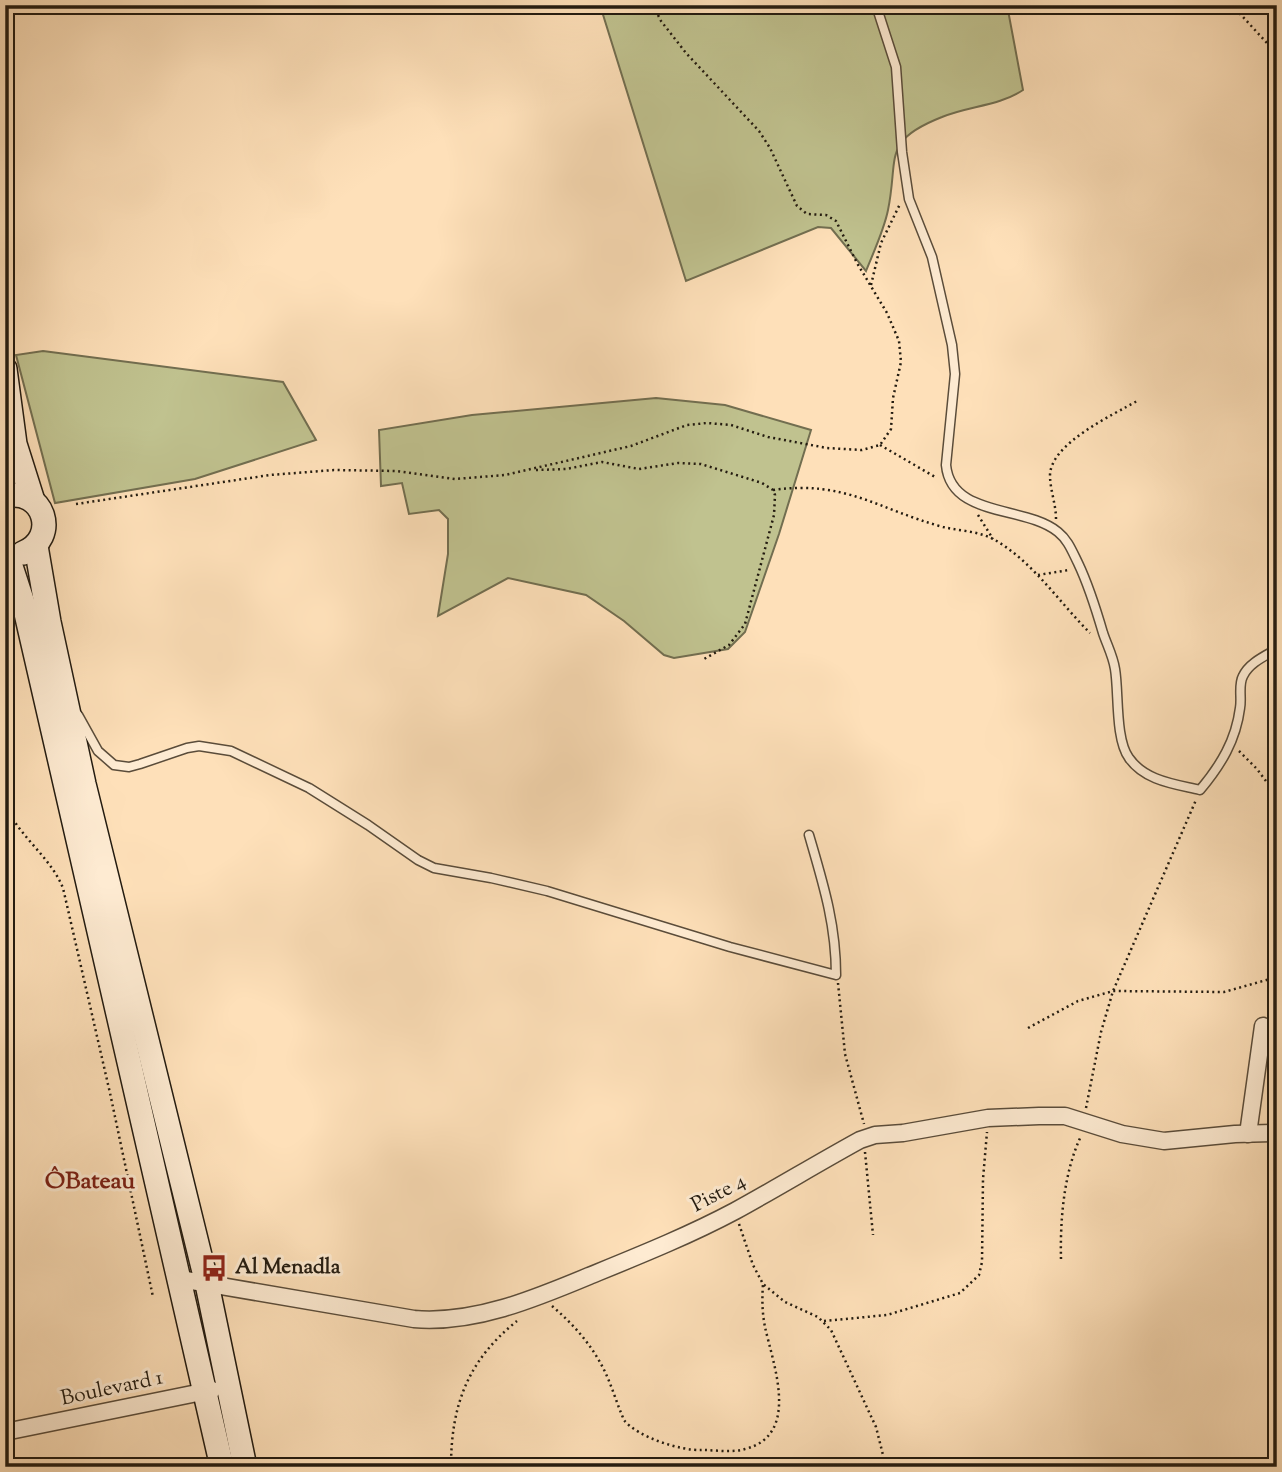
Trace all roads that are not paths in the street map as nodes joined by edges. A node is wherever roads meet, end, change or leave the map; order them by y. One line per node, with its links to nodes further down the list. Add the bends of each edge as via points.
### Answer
1 (876, 5): 7 (lane, via 896,67 907,192 932,257 952,345 955,374 946,465 952,487 968,499 1056,530 1068,542 1111,653 1122,742 1129,758 1150,777 1200,790 1231,746 1242,677)
2 (5, 369): 4 (main road, via 15,444)
3 (5, 496): 4 (main road)
4 (33, 500): 5 (main road, via 44,519)
5 (36, 546): 6 (main road, via 22,554); 8 (main road)
6 (6, 553): 13 (main road, via 29,628)
7 (1277, 649)
8 (63, 688): 9 (lane, via 98,751 114,765 129,767 199,746 231,751 309,788 434,868 547,891 836,975 832,917); 14 (main road)
9 (809, 835)
10 (1267, 1037): 12 (street)
11 (1277, 1133): 12 (street, Piste 4)
12 (1248, 1134): 14 (street, Piste 4, via 1164,1141 1052,1116 988,1118 866,1138 657,1248 558,1289 482,1313 434,1321)
13 (180, 1279): 14 (street, Piste 4); 15 (main road)
14 (207, 1284): 15 (main road)
15 (216, 1389): 16 (street, Boulevard 1); 17 (main road); 18 (main road)
16 (5, 1432)
17 (222, 1467)
18 (245, 1467)

